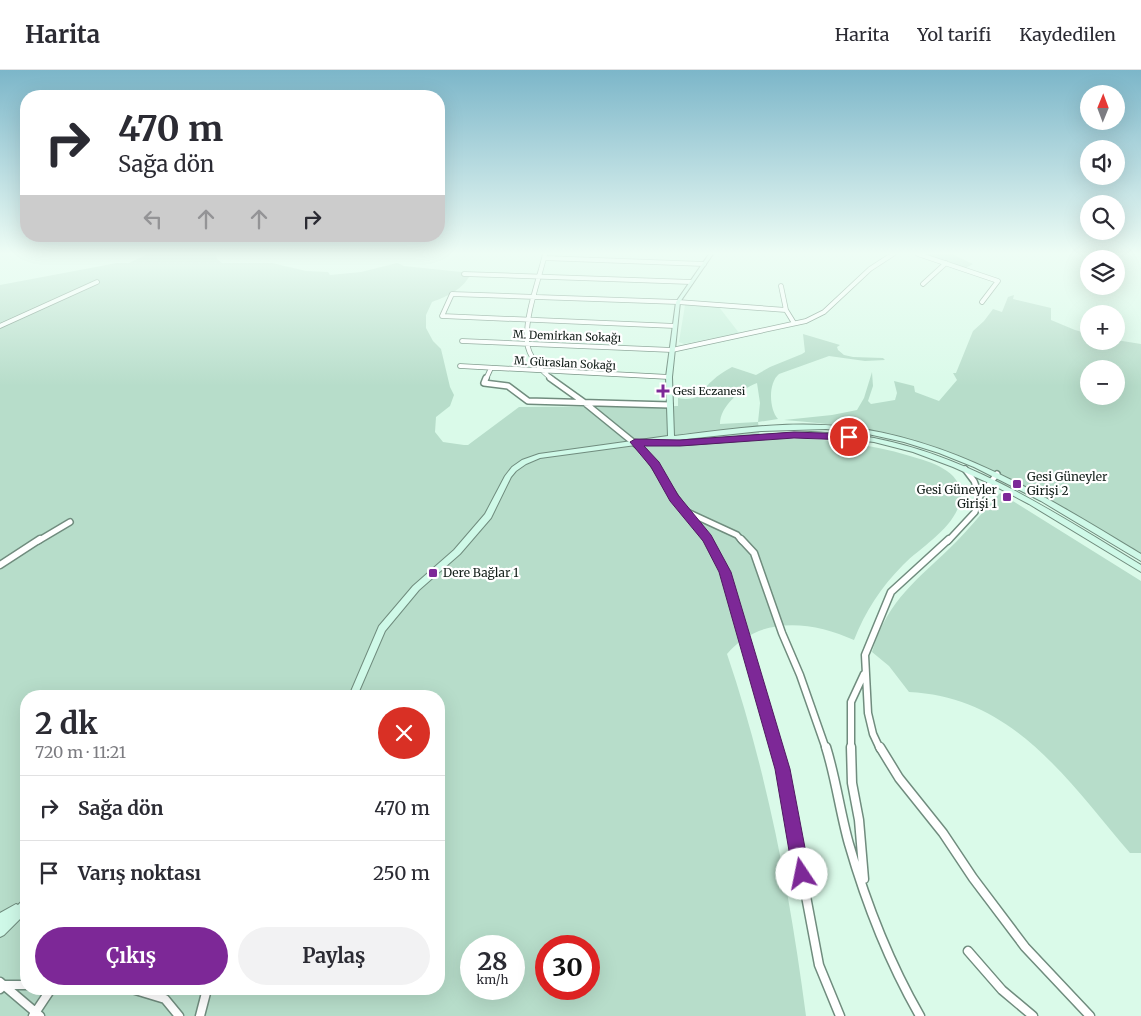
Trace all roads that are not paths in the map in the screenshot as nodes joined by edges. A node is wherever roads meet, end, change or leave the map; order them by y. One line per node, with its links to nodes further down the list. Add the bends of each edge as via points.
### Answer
1 (61, 298): 14 (street)
2 (450, 298): 12 (street, via 442,316)
3 (533, 298): 12 (street)
4 (566, 298): 9 (street)
5 (681, 298): 9 (street)
6 (784, 298): 11 (street)
7 (838, 298): 13 (street, M. Demirkan Sokağı, via 824,312)
8 (985, 298): 10 (street)
9 (678, 302): 11 (street); 15 (street)
10 (982, 302)
11 (786, 310): 13 (street)
12 (529, 319): 15 (street); 17 (street)
13 (794, 323): 18 (street, M. Demirkan Sokağı)
14 (0, 326)
15 (675, 326): 18 (street)
16 (462, 341): 17 (street, M. Demirkan Sokağı)
17 (527, 343): 18 (street, M. Demirkan Sokağı); 21 (street)
18 (672, 350): 22 (street)
19 (460, 366): 20 (street, M. Güraslan Sokağı)
20 (491, 368): 21 (street, M. Güraslan Sokağı); 23 (street, via 484,383 508,386 528,401)
21 (540, 371): 22 (street, M. Güraslan Sokağı); 23 (street)
22 (669, 376): 24 (street)
23 (585, 403): 24 (street); 26 (street)
24 (670, 405): 25 (street)
25 (670, 438): 26 (street); 28 (street, via 746,429 828,428 868,432 950,455)
26 (635, 442): 27 (street, via 680,443 831,435 868,439); 30 (street, via 655,465); 36 (street, via 540,456 514,469 488,516 457,552 416,588 382,629)
27 (965, 469): 28 (street); 29 (street)
28 (994, 477): 29 (street); 32 (street, via 1035,494); 34 (street)
29 (980, 496): 35 (street, via 975,512 946,544 891,592 865,655)
30 (685, 511): 37 (street, via 737,535 754,553 827,750 849,844); 51 (street, via 707,538 725,572 782,769 819,965)
31 (70, 522): 33 (street)
32 (1141, 558)
33 (0, 565)
34 (1141, 569)
35 (866, 670): 37 (street, via 851,702 850,736); 54 (street, via 868,713 873,734 886,760 1025,947)
36 (356, 690)
37 (864, 888): 52 (street, via 900,983)
38 (20, 908): 40 (street)
39 (20, 910): 41 (street)
40 (0, 920)
41 (0, 931)
42 (968, 952): 53 (street, via 1009,998)
43 (1, 985): 44 (street); 48 (street)
44 (20, 985)
45 (48, 995): 48 (street)
46 (152, 995): 49 (street, via 165,999)
47 (205, 995): 50 (street)
48 (36, 1015)
49 (179, 1016)
50 (200, 1016)
51 (840, 1016)
52 (920, 1016)
53 (1033, 1016)
54 (1090, 1016)

